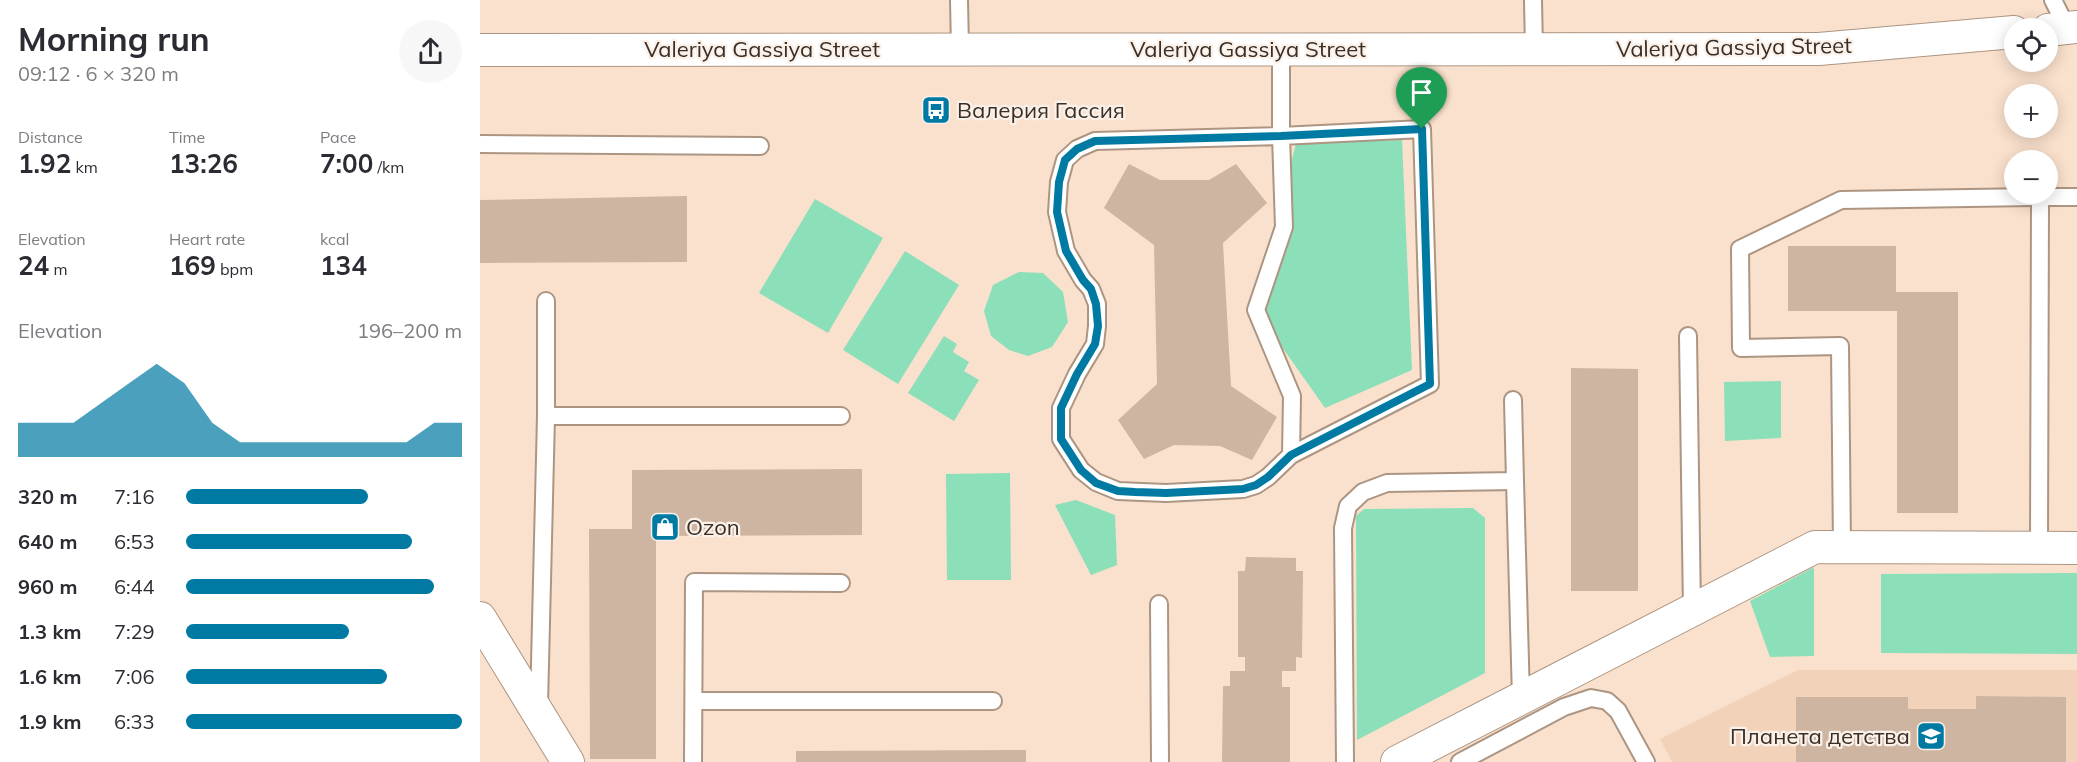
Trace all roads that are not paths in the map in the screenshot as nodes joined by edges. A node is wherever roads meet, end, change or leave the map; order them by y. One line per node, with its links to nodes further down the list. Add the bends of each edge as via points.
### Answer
1 (959, 0): 6 (lane)
2 (1533, 0): 9 (lane)
3 (2053, 0): 4 (lane)
4 (2064, 28)
5 (2004, 33): 9 (street, Valeriya Gassiya Street, via 1819,49)
6 (960, 48): 7 (street, Valeriya Gassiya Street); 8 (street, Valeriya Gassiya Street)
7 (1281, 49): 9 (street, Valeriya Gassiya Street); 10 (lane)
8 (480, 50)
9 (1534, 50)
10 (1281, 136): 22 (lane, via 1284,227 1256,310 1292,396); 22 (lane, via 1422,129 1430,384); 22 (lane, via 1095,141 1065,160 1057,212 1066,251 1091,289 1098,326 1095,344 1061,408 1061,439 1081,470 1096,483 1118,491 1243,489 1268,477)
11 (480, 144): 12 (lane)
12 (760, 146)
13 (2058, 197): 14 (lane)
14 (2077, 197)
15 (2004, 198): 24 (lane, via 1841,201 1740,249 1741,348 1840,346)
16 (2040, 204): 25 (lane)
17 (546, 301): 20 (lane)
18 (1688, 336): 29 (lane)
19 (1513, 400): 23 (lane)
20 (546, 416): 21 (lane); 34 (lane)
21 (841, 416)
22 (1291, 455)
23 (1515, 481): 31 (lane); 38 (lane, via 1387,483 1363,492 1348,506 1343,528)
24 (1842, 547): 25 (street); 29 (street, via 1815,547)
25 (2039, 548): 26 (street)
26 (2077, 548)
27 (841, 583): 32 (lane, via 694,582)
28 (1159, 604): 37 (lane)
29 (1692, 611): 31 (street)
30 (480, 618): 34 (street)
31 (1521, 698): 39 (street)
32 (694, 700): 33 (lane); 36 (lane)
33 (993, 701)
34 (540, 715): 35 (street)
35 (568, 762)
36 (693, 762)
37 (1160, 762)
38 (1345, 762)
39 (1397, 762)
40 (1460, 762): 41 (lane, via 1564,707 1591,698 1607,701 1618,711)
41 (1646, 762)

